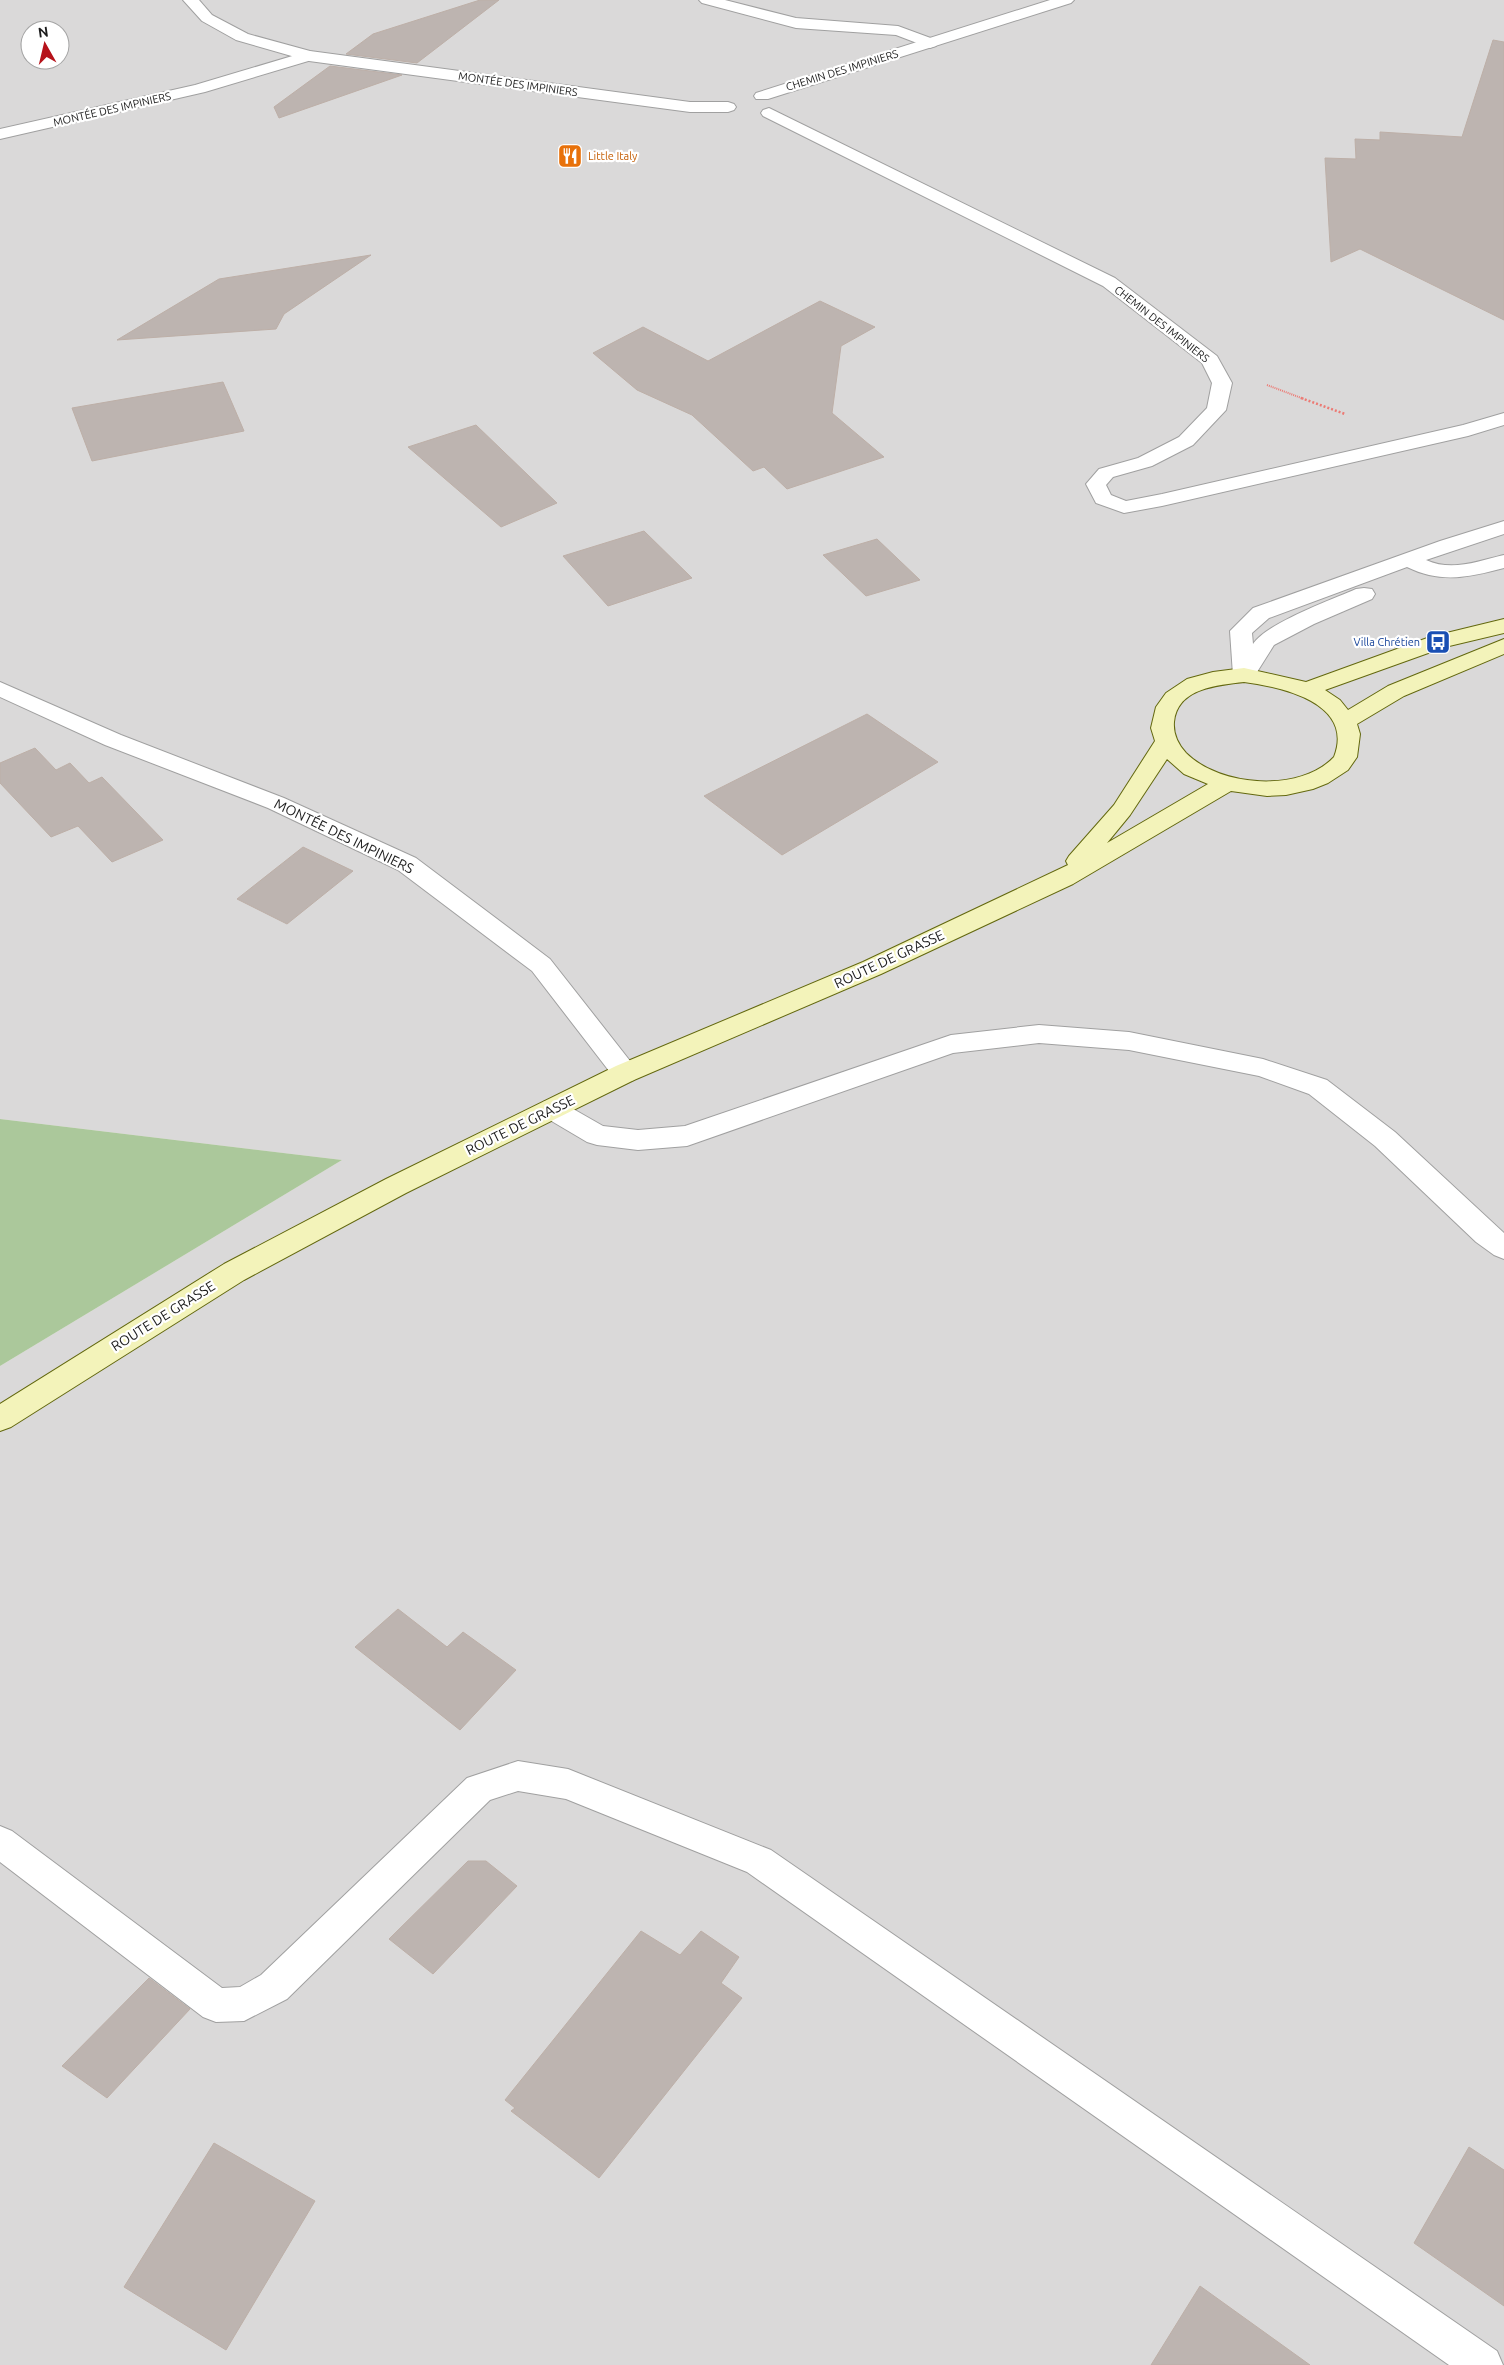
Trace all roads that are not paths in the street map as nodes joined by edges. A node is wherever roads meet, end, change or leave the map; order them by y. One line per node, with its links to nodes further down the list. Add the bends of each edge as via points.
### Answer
1 (191, 0): 5 (street, MONTÉE DES IMPINIERS, via 207,18 242,37)
2 (707, 0): 4 (street, via 796,23 898,31)
3 (1066, 0): 4 (street, CHEMIN DES IMPINIERS)
4 (930, 43): 6 (street, CHEMIN DES IMPINIERS)
5 (309, 56): 7 (street, MONTÉE DES IMPINIERS, via 690,107); 9 (street, MONTÉE DES IMPINIERS, via 199,89)
6 (762, 96): 7 (street, MONTÉE DES IMPINIERS); 8 (street, via 776,103 775,110)
7 (737, 100): 8 (street, via 730,110 746,116)
8 (769, 113): 10 (street, CHEMIN DES IMPINIERS, via 1109,282 1210,360 1222,383 1216,410 1186,441 1144,462 1106,473 1096,484 1103,499 1124,507 1162,500)
9 (0, 134)
10 (1504, 420)
11 (1504, 527): 12 (street)
12 (1408, 559): 13 (street, via 1442,573 1461,573); 16 (street, via 1372,590 1266,641)
13 (1504, 561)
14 (1504, 626): 18 (main road, via 1438,642)
15 (1504, 646): 19 (main road, via 1396,691)
16 (1244, 676): 18 (main road, via 1287,682); 20 (main road, via 1194,684 1176,696 1165,709 1162,726)
17 (0, 688): 23 (street, MONTÉE DES IMPINIERS, via 113,740 276,803 407,864 541,965)
18 (1307, 689): 19 (main road, via 1330,703)
19 (1345, 721): 21 (main road, via 1350,738 1347,755 1334,770 1320,778 1286,788)
20 (1166, 742): 21 (main road, via 1180,759 1201,773); 22 (main road, ROUTE DE GRASSE, via 1122,810)
21 (1227, 783): 22 (main road, ROUTE DE GRASSE)
22 (1064, 878): 23 (main road, ROUTE DE GRASSE, via 872,968)
23 (626, 1073): 24 (main road, ROUTE DE GRASSE)
24 (552, 1109): 25 (street, via 597,1135 638,1140 687,1136 951,1044 1039,1034 1129,1041 1263,1068 1318,1087 1385,1139 1486,1235); 26 (main road, ROUTE DE GRASSE, via 396,1186 234,1272)
25 (1504, 1248)
26 (0, 1419)
27 (0, 1842): 28 (street, via 216,2005 244,2004 274,1987 479,1789 518,1776 568,1784 759,1861)
28 (1483, 2365)

